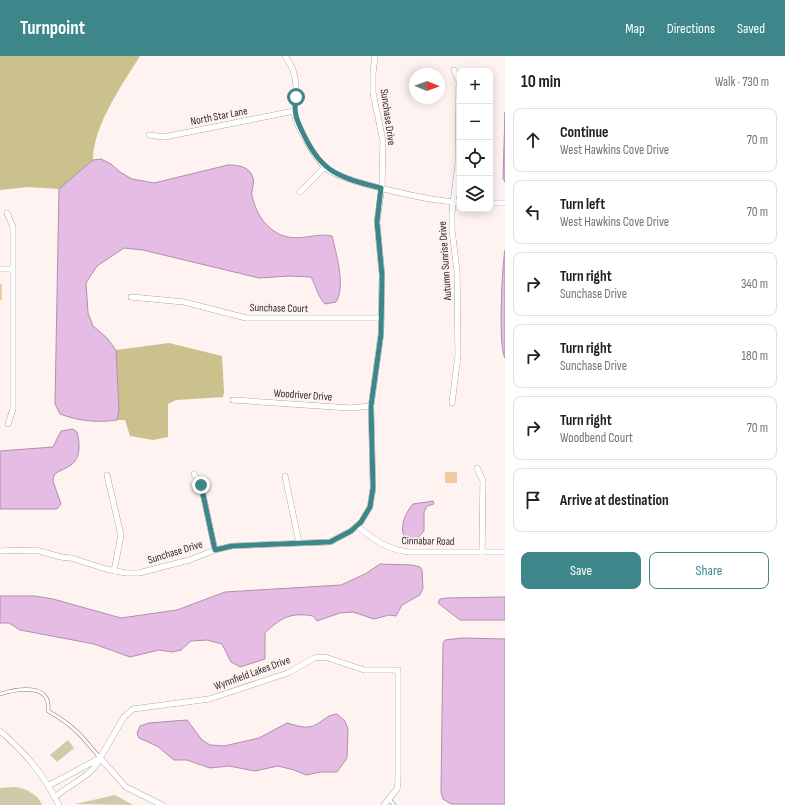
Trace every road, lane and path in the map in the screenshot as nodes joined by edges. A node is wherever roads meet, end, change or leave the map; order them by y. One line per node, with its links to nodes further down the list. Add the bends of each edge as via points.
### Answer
1 (285, 56): 4 (street, via 295,75)
2 (375, 56): 8 (street, Sunchase Drive, via 373,93 383,140)
3 (454, 70): 7 (street, Autumn Sunrise Drive, via 459,81)
4 (294, 111): 5 (street, North Star Lane, via 164,137); 6 (street, via 310,149)
5 (149, 135)
6 (325, 167): 8 (street, via 345,178); 9 (street)
7 (458, 176)
8 (381, 188): 10 (street); 17 (street, Sunchase Drive, via 377,222 382,275)
9 (300, 192)
10 (457, 202): 19 (street, Autumn Sunrise Drive, via 452,230 457,271 458,355)
11 (493, 203): 12 (street)
12 (505, 203)
13 (8, 213): 15 (street, via 13,227)
14 (0, 269): 15 (street)
15 (12, 269): 21 (street, via 13,409)
16 (131, 297): 17 (street, Sunchase Court, via 184,302 246,318)
17 (381, 318): 20 (street, Sunchase Drive, via 379,358)
18 (233, 400): 20 (street, Woodriver Drive, via 350,408)
19 (452, 403)
20 (371, 406): 26 (street, Sunchase Drive, via 373,488 370,507)
21 (8, 424)
22 (477, 468): 30 (street, via 482,481)
23 (194, 474): 28 (street, via 201,485)
24 (107, 475): 32 (street, via 121,535)
25 (285, 476): 27 (street)
26 (357, 526): 27 (street, Sunchase Drive, via 330,542); 30 (street, Cinnabar Road, via 382,545 396,551)
27 (299, 543): 28 (street, Sunchase Drive, via 232,546)
28 (215, 550): 32 (street, Sunchase Drive, via 189,560 139,573)
29 (0, 551): 32 (street, Sunchase Drive, via 36,550)
30 (482, 552): 31 (street, Cinnabar Road)
31 (505, 552)
32 (114, 571)
33 (0, 694): 35 (lane, via 31,688 38,691 46,699 48,710 78,731)
34 (0, 731): 36 (street, via 38,769)
35 (100, 758): 36 (street); 37 (street, via 91,771 64,788); 38 (street, Wynnfield Lakes Drive, via 132,709 209,699 288,673 314,658 325,657 356,669 398,670 398,782 397,789); 40 (street, via 126,787)
36 (48, 786): 37 (street)
37 (55, 797): 39 (street)
38 (389, 799): 41 (street, Wynnfield Lakes Drive); 42 (lane)
39 (59, 805)
40 (162, 805)
41 (384, 805)
42 (394, 805)

